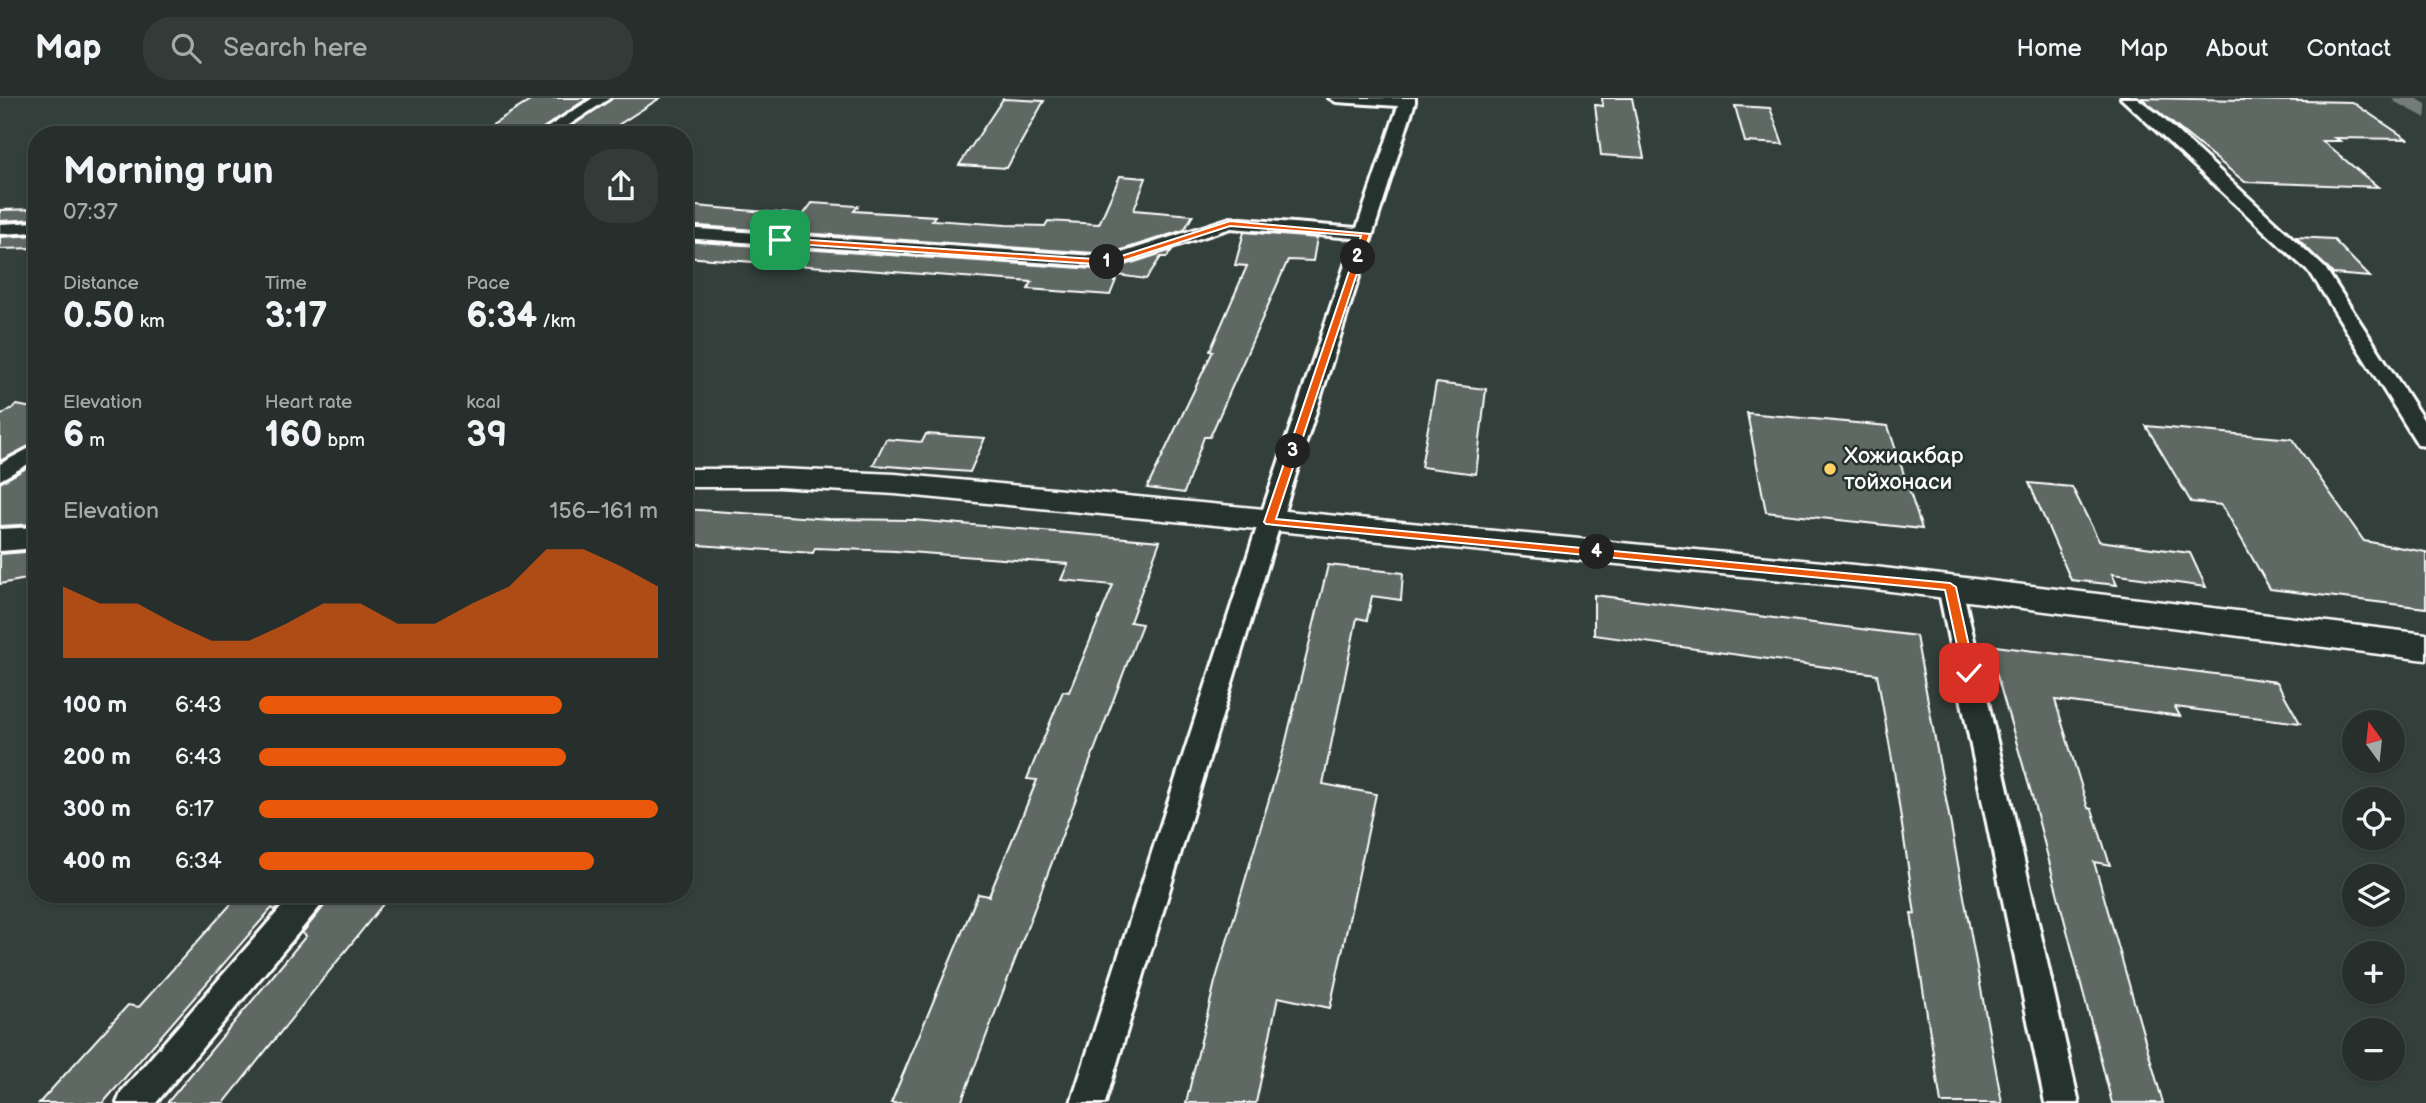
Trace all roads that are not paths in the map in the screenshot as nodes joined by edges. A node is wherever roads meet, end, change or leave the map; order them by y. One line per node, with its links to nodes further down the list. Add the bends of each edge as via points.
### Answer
1 (603, 98): 5 (street)
2 (1336, 98): 4 (street)
3 (2128, 98): 10 (street, via 2319,272)
4 (1408, 100): 9 (street)
5 (557, 126)
6 (28, 227): 7 (street)
7 (0, 229)
8 (693, 234): 9 (street, via 1110,262 1230,223)
9 (1366, 234): 14 (street)
10 (2426, 440)
11 (28, 456): 12 (street)
12 (0, 473)
13 (693, 478): 14 (main road, via 895,484)
14 (1270, 522): 17 (main road); 21 (street)
15 (28, 538): 16 (main road)
16 (0, 540)
17 (1950, 587): 18 (main road); 22 (street)
18 (2426, 648)
19 (304, 903): 20 (street)
20 (134, 1103)
21 (1088, 1103)
22 (2062, 1103)

